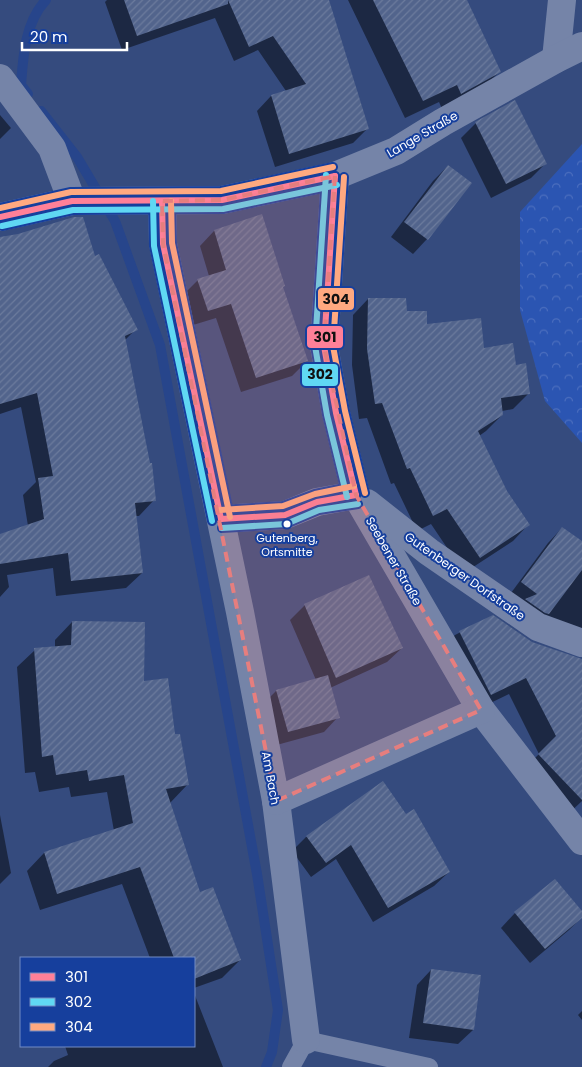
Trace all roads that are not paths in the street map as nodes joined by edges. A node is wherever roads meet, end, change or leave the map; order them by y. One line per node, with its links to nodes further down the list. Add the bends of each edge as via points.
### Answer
1 (562, 0): 3 (street)
2 (582, 46): 3 (street, Lange Straße)
3 (556, 59): 5 (street, Lange Straße, via 396,151)
4 (0, 78): 6 (street, via 52,148)
5 (335, 176): 7 (street, Lange Straße, via 222,200); 9 (street, Seebener Straße, via 324,346)
6 (83, 201): 7 (street, Lange Straße); 8 (street, Lange Straße)
7 (150, 201): 10 (street, Am Bach, via 163,244)
8 (0, 217)
9 (356, 495): 10 (street, via 317,502 285,515); 11 (street, Gutenberger Dorfstraße, via 429,552 538,627); 12 (street, Seebener Straße)
10 (221, 518): 13 (street, Am Bach)
11 (582, 643)
12 (481, 710): 13 (street); 14 (street, Seebener Straße)
13 (276, 802): 15 (street, Am Bach)
14 (582, 841)
15 (306, 1040): 16 (lane); 17 (lane)
16 (291, 1067)
17 (429, 1067)

